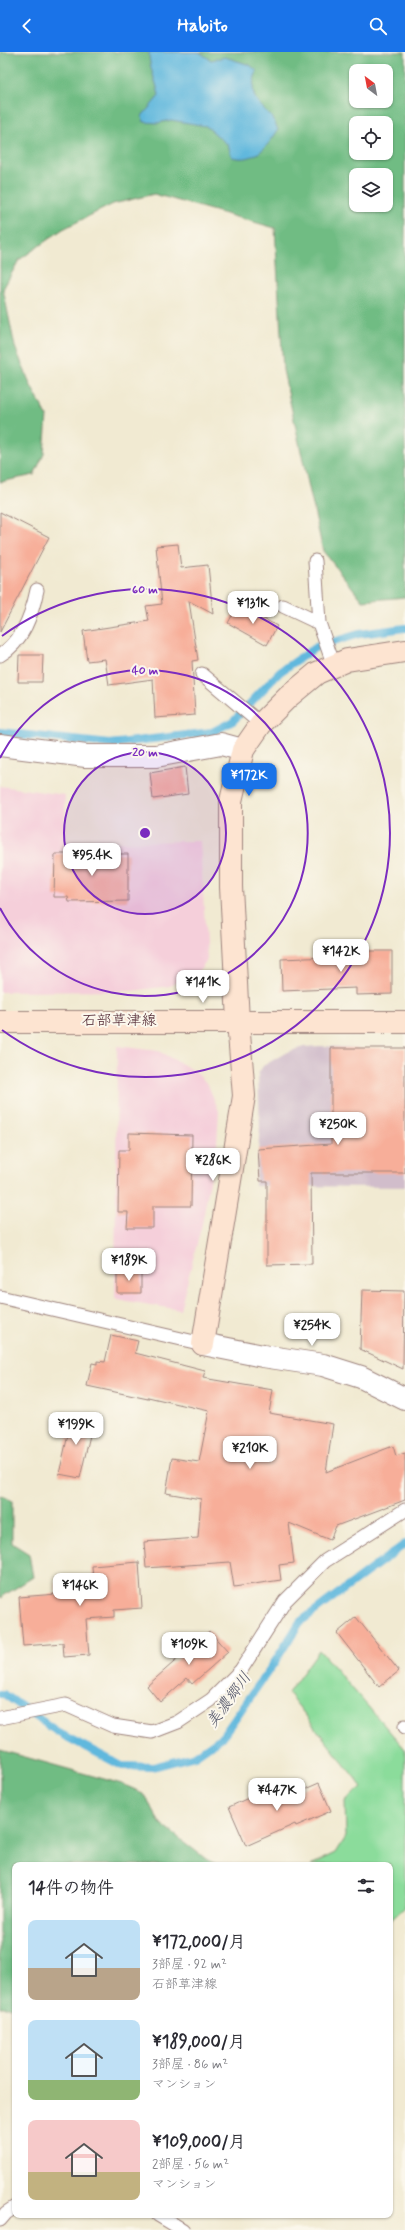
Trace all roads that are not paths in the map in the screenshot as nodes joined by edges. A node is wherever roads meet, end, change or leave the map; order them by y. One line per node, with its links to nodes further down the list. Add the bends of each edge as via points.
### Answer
1 (315, 561): 4 (lane)
2 (37, 590): 7 (lane, via 32,614 20,635 7,651)
3 (283, 606): 4 (lane)
4 (319, 623): 5 (lane)
5 (328, 650): 6 (street, via 347,660); 9 (street, via 317,673 288,697)
6 (405, 651)
7 (0, 655)
8 (202, 674): 9 (lane)
9 (250, 715): 11 (street)
10 (0, 745): 11 (street, via 86,756 156,756 221,744)
11 (243, 750): 12 (street, via 231,801)
12 (238, 1021): 13 (street, 石部草津線); 14 (street, 石部草津線); 16 (street, via 244,1096)
13 (0, 1022)
14 (405, 1022)
15 (0, 1297): 16 (lane)
16 (203, 1344): 17 (street, via 323,1365 361,1377)
17 (405, 1399)
18 (405, 1510): 19 (lane, via 325,1561 285,1601 241,1670 211,1700 178,1722 152,1732 113,1726 66,1705)
19 (1, 1717)
20 (12, 2209): 22 (lane)
21 (163, 2218): 23 (lane)
22 (0, 2220)
23 (183, 2230)

